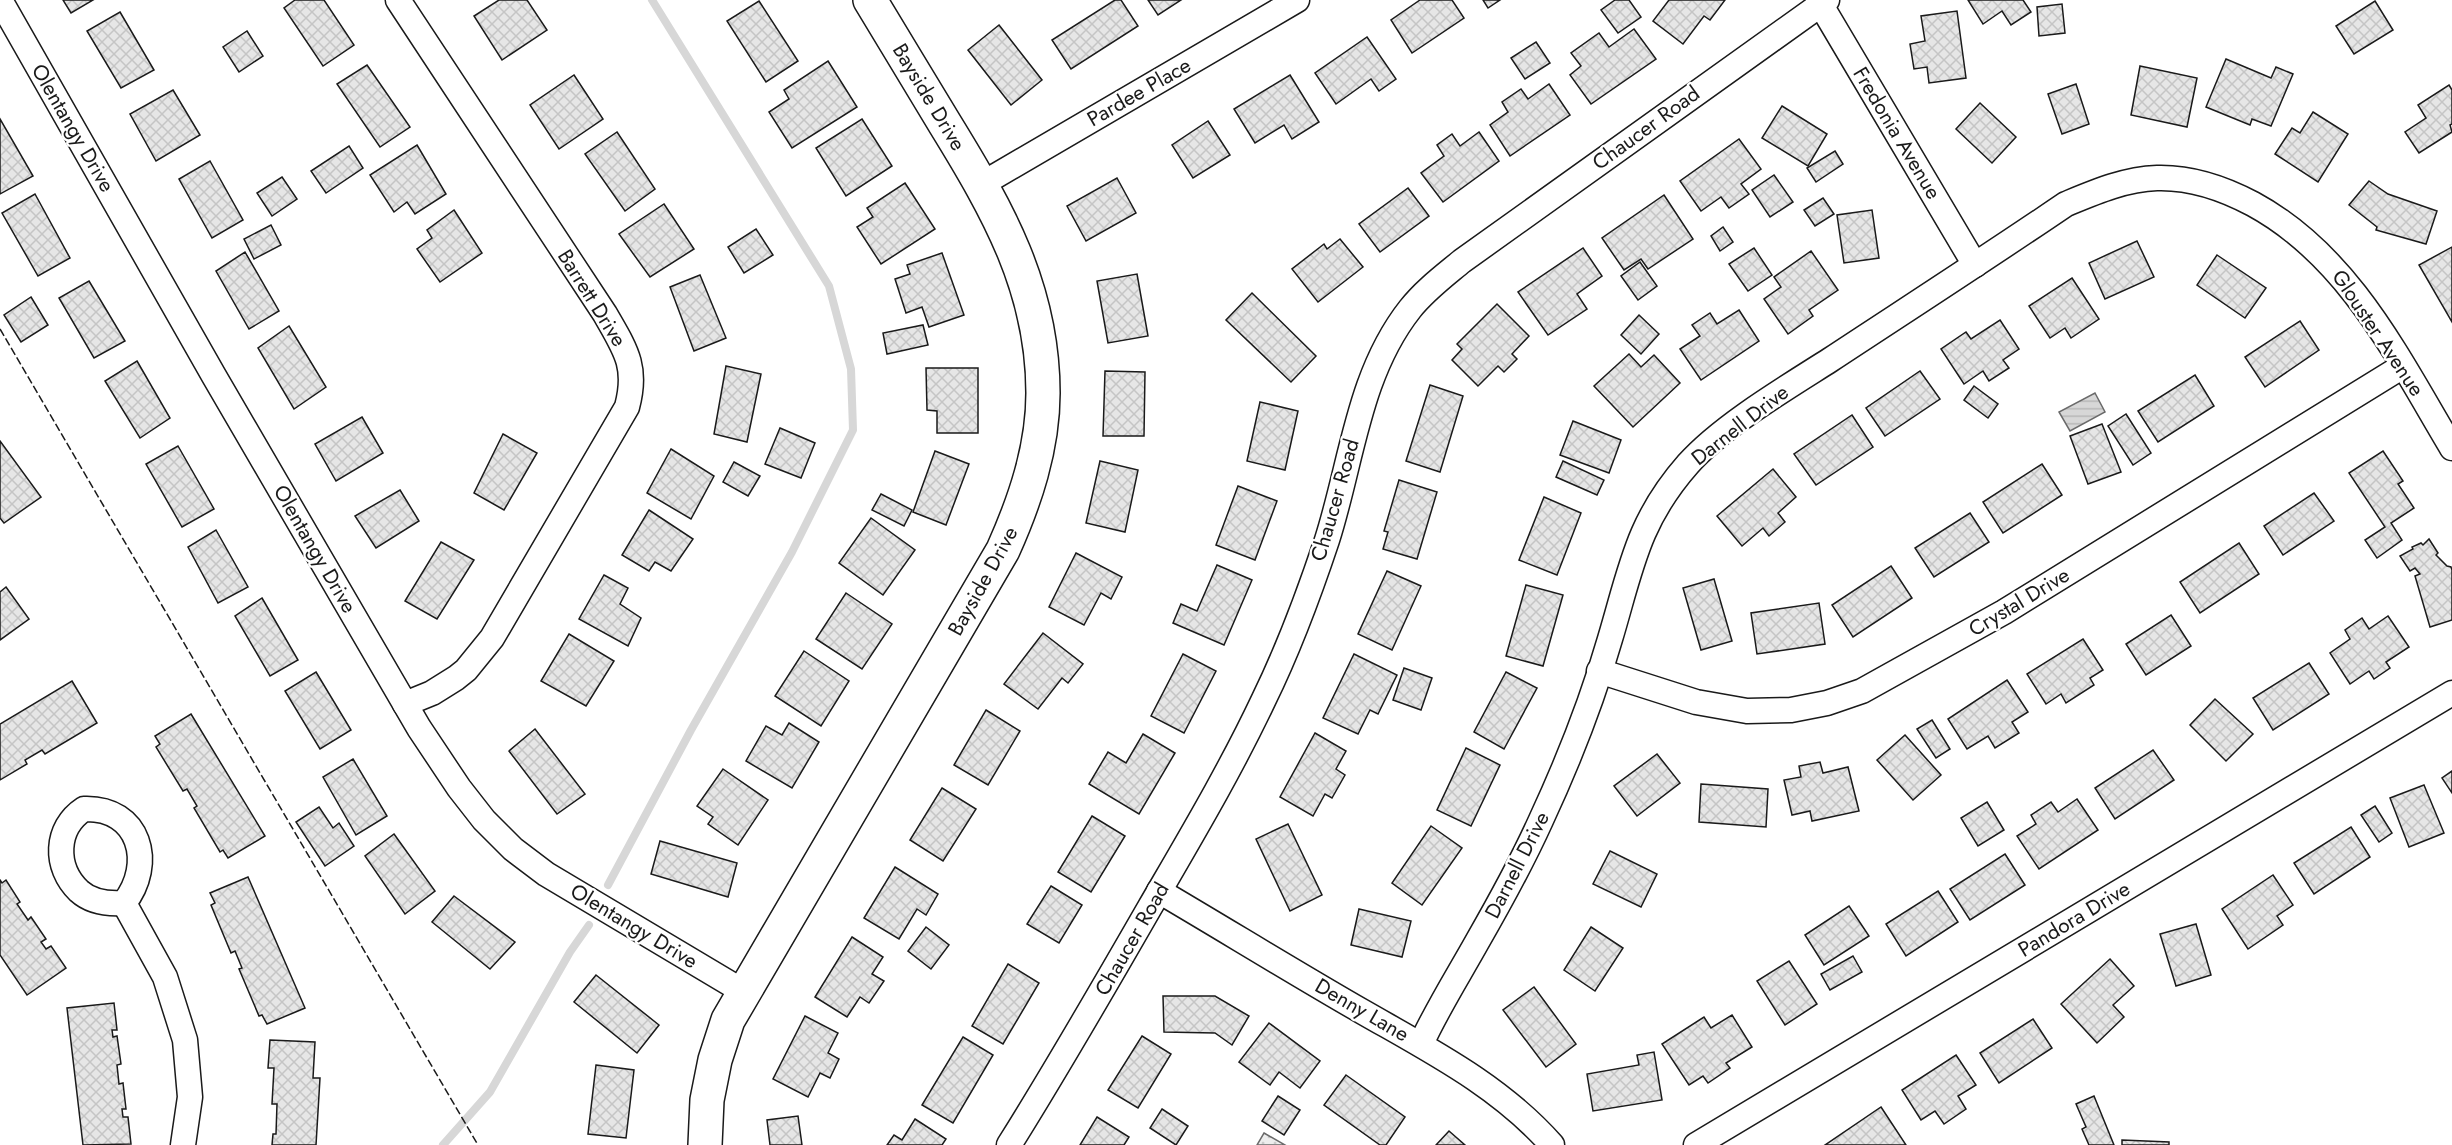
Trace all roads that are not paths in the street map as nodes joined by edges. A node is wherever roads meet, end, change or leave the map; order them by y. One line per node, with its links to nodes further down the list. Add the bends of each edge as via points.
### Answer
1 (0, 0): 13 (street, Olentangy Drive)
2 (398, 0): 13 (street, Barrett Drive, via 605,314 626,350 632,370 627,407 504,621 466,670 432,693)
3 (870, 0): 6 (street, Bayside Drive)
4 (1297, 0): 6 (street, Pardee Place)
5 (1822, 1): 8 (street, Fredonia Avenue); 14 (street, Chaucer Road, via 1462,261 1411,309 1376,366 1327,538 1290,641 1225,779)
6 (982, 184): 16 (street, Bayside Drive, via 1020,262 1040,349 1040,428 1021,511 1003,550)
7 (2229, 191): 8 (street, Darnell Drive, via 2197,181 2157,178 2097,190 2066,204); 9 (street, Glouster Avenue, via 2274,215 2306,238 2334,266)
8 (1975, 265): 11 (street, Darnell Drive, via 1780,392 1690,462 1666,490 1642,532)
9 (2403, 366): 10 (street, Glouster Avenue); 11 (street, Crystal Drive, via 2004,612 1862,691 1791,710 1748,711 1696,702)
10 (2452, 448)
11 (1599, 671): 17 (street, Darnell Drive, via 1542,819)
12 (2452, 693): 22 (street, Pandora Drive)
13 (405, 704): 16 (street, Olentangy Drive, via 459,788 513,849 546,874)
14 (1159, 891): 17 (street, Denny Lane); 20 (street, Chaucer Road)
15 (124, 903): 18 (street, via 165,977 185,1040 189,1097)
16 (744, 992): 19 (street, Bayside Drive, via 728,1020 715,1060 707,1100)
17 (1421, 1044): 21 (street, Denny Lane, via 1501,1096)
18 (183, 1145)
19 (705, 1145)
20 (1009, 1145)
21 (1552, 1145)
22 (1696, 1145)

